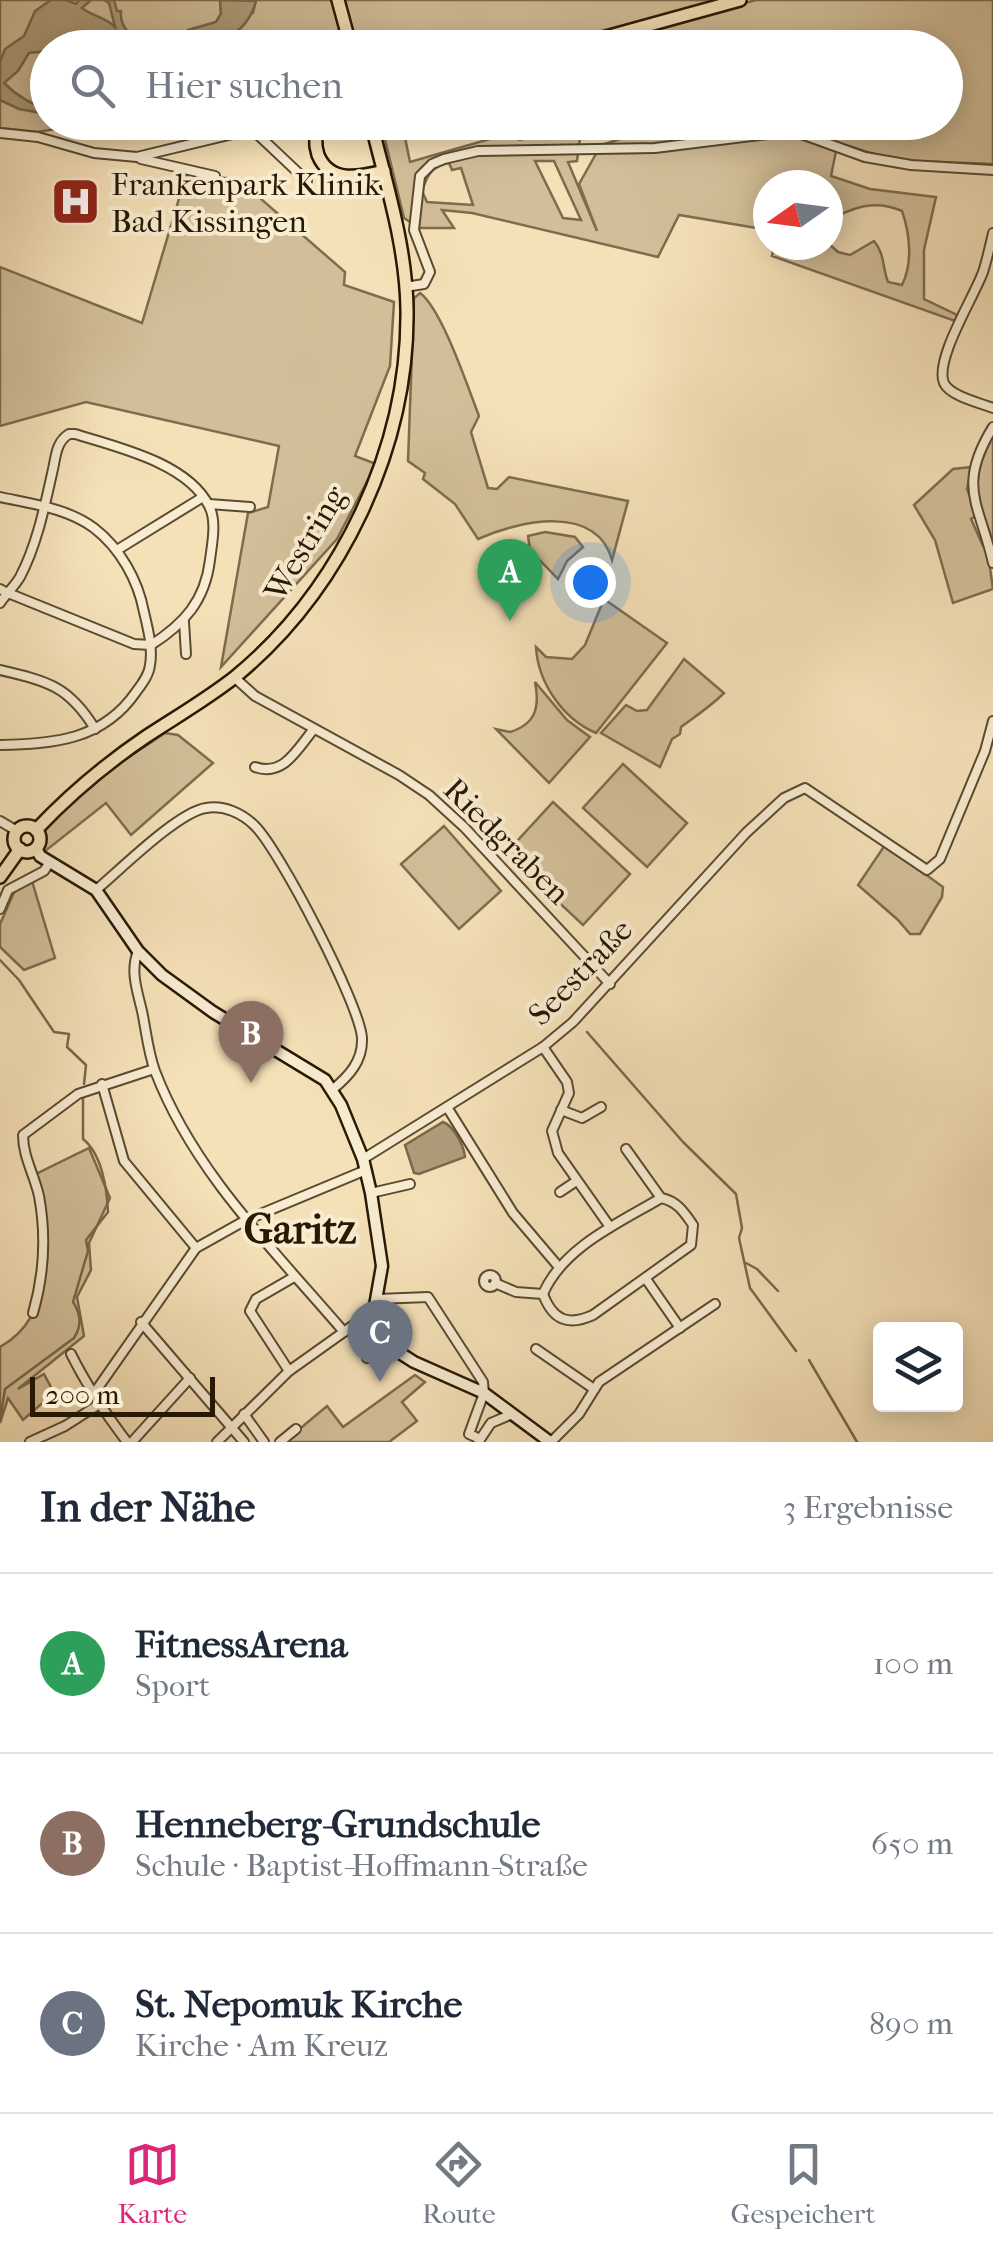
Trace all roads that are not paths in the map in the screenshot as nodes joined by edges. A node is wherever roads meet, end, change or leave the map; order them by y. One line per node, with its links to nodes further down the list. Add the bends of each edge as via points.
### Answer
1 (338, 0): 3 (main road)
2 (740, 0): 4 (main road)
3 (346, 30)
4 (631, 30)
5 (0, 133): 6 (street)
6 (30, 136)
7 (48, 140): 14 (street)
8 (217, 140): 14 (street)
9 (263, 140): 19 (street)
10 (316, 140): 18 (main road, via 324,166)
11 (720, 140): 21 (street, via 655,148 495,150 432,164 420,176 414,230 430,272 424,284)
12 (817, 140): 15 (street, via 865,158)
13 (376, 141): 16 (main road, Westring); 18 (main road, via 371,162)
14 (137, 157): 17 (street)
15 (993, 170)
16 (384, 171): 18 (main road); 21 (main road, Westring)
17 (215, 176)
18 (358, 176)
19 (306, 180)
20 (993, 233): 22 (street, via 943,373 949,390)
21 (405, 286): 36 (main road, Westring, via 400,391 384,458 356,522 308,601)
22 (993, 408)
23 (993, 428): 29 (street, via 972,478)
24 (0, 497): 26 (street)
25 (206, 501): 26 (street, via 160,463 76,434 62,438); 27 (street); 28 (street); 32 (street, via 212,536 208,574)
26 (44, 507): 28 (street, via 81,520); 30 (street, via 22,572)
27 (250, 507)
28 (117, 550): 33 (street, via 143,605)
29 (993, 563)
30 (4, 591): 31 (street); 33 (street)
31 (0, 603)
32 (184, 622): 33 (street); 34 (street)
33 (150, 645): 38 (street, via 148,675)
34 (186, 654)
35 (0, 670): 38 (street, via 70,694)
36 (234, 677): 39 (street, Riedgraben); 43 (main road, Westring, via 102,770)
37 (993, 721): 52 (street, Seestraße, via 940,859 927,870 805,788 784,798 746,834)
38 (95, 730): 40 (street, via 56,742)
39 (312, 730): 41 (street, via 282,766); 52 (street, Riedgraben, via 436,801)
40 (0, 744)
41 (254, 767)
42 (0, 820): 44 (street)
43 (36, 830): 44 (main road); 45 (main road)
44 (17, 831): 46 (main road)
45 (36, 848): 46 (main road); 47 (street)
46 (20, 849): 48 (main road)
47 (50, 862): 49 (street); 50 (street, via 8,890)
48 (0, 877)
49 (96, 890): 51 (street); 56 (street, via 189,812 228,808 255,826 284,865 360,1025 361,1053)
50 (0, 909)
51 (138, 950): 54 (street, via 134,973); 56 (street, via 213,1012)
52 (610, 984): 53 (street, Seestraße)
53 (543, 1046): 57 (street, Seestraße); 59 (street, via 566,1082)
54 (154, 1069): 55 (street); 67 (street, via 199,1154)
55 (102, 1084): 69 (street, via 124,1162); 77 (street, via 23,1135 44,1240)
56 (332, 1090): 61 (street)
57 (447, 1107): 61 (street, Seestraße); 70 (street, via 514,1212)
58 (601, 1107): 59 (street, via 582,1118)
59 (561, 1110): 62 (street, via 552,1131)
60 (626, 1148): 66 (street)
61 (365, 1165): 65 (street); 67 (street, Seestraße)
62 (576, 1182): 64 (street); 68 (street)
63 (410, 1184): 65 (street)
64 (560, 1192)
65 (371, 1193): 75 (street, via 381,1252)
66 (661, 1198): 68 (street); 72 (street, via 682,1209 693,1225 692,1244)
67 (246, 1220): 69 (street, Seestraße); 71 (street)
68 (610, 1227): 70 (street)
69 (196, 1248): 79 (street)
70 (558, 1266): 74 (street)
71 (294, 1277): 81 (street); 85 (street, via 256,1300 250,1311)
72 (646, 1279): 74 (street, via 578,1322 553,1314); 80 (street)
73 (496, 1284): 74 (street)
74 (543, 1294)
75 (378, 1299): 78 (street); 89 (street, via 428,1297)
76 (715, 1304): 80 (street)
77 (33, 1313)
78 (373, 1318): 81 (street); 84 (street); 89 (street, via 392,1348)
79 (141, 1322): 86 (street); 88 (street)
80 (680, 1328): 87 (street)
81 (344, 1332): 85 (street)
82 (536, 1349): 87 (street)
83 (71, 1354): 88 (street)
84 (367, 1358)
85 (290, 1371): 91 (street)
86 (190, 1378): 93 (street); 97 (street)
87 (594, 1389): 102 (street)
88 (95, 1392): 90 (street)
89 (484, 1393): 92 (street); 95 (street, via 469,1434)
90 (98, 1405): 96 (street); 97 (street)
91 (244, 1414): 93 (street); 100 (street)
92 (512, 1414): 95 (street, via 491,1423); 102 (street)
93 (232, 1426): 98 (street); 99 (street)
94 (296, 1429): 101 (street)
95 (479, 1440)
96 (30, 1442)
97 (129, 1442)
98 (217, 1442)
99 (244, 1442)
100 (264, 1442)
101 (280, 1442)
102 (550, 1442)

